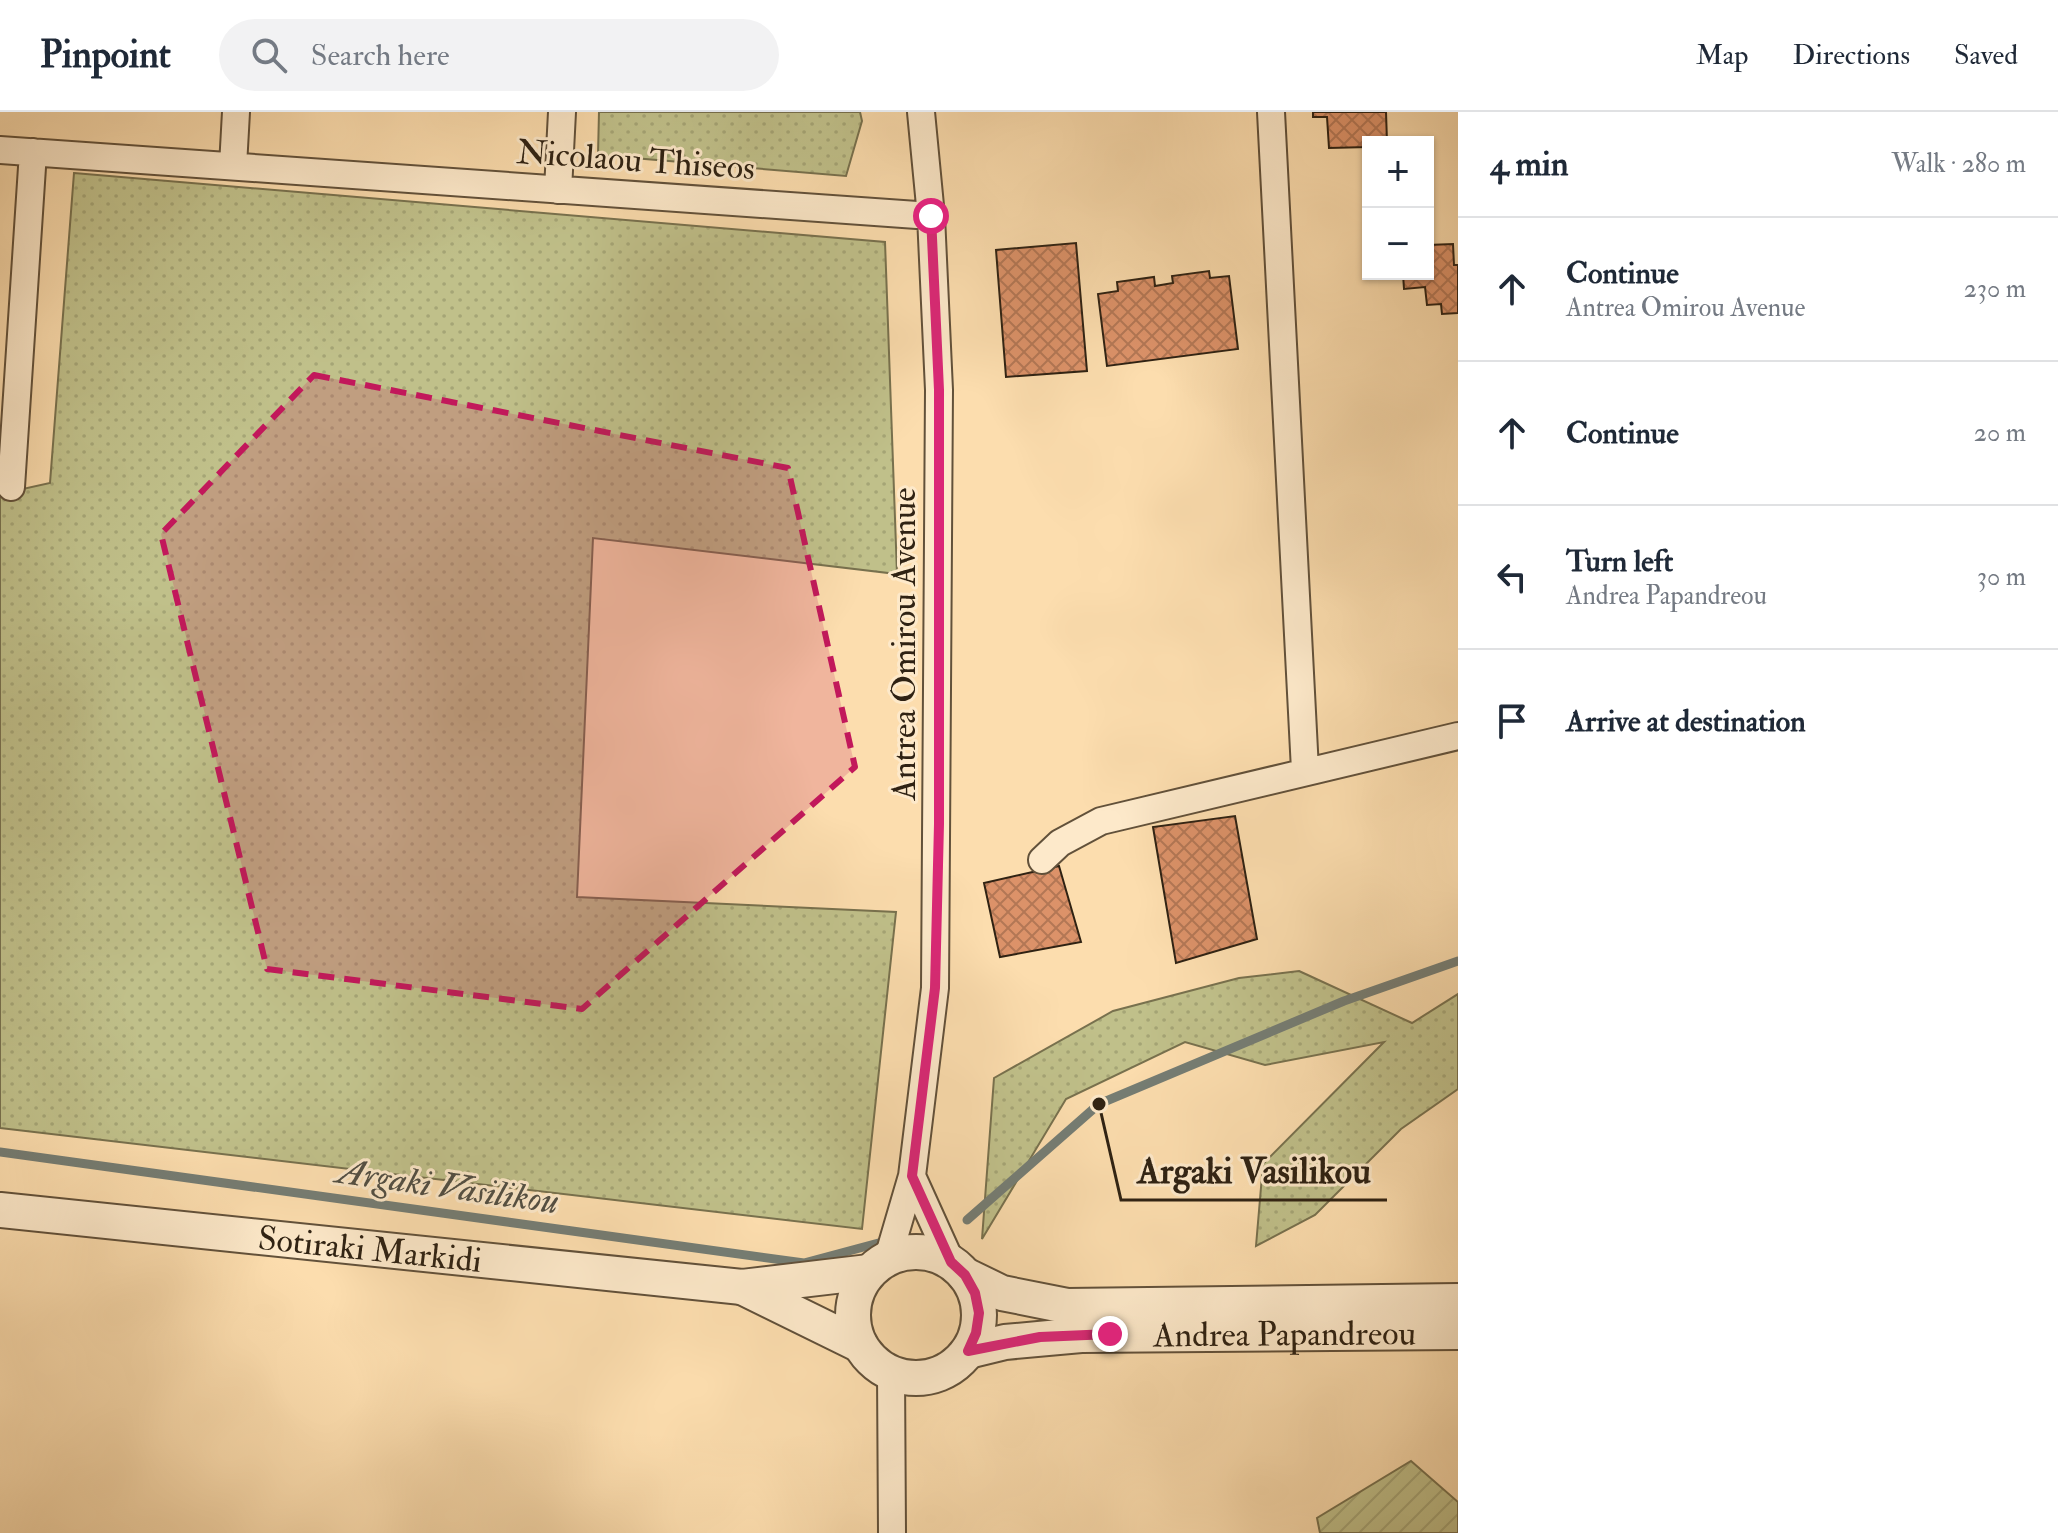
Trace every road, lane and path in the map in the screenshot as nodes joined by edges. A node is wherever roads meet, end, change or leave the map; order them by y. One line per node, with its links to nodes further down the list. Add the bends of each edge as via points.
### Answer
1 (236, 112): 7 (street)
2 (562, 112): 8 (street)
3 (921, 112): 9 (street, Antrea Omirou Avenue)
4 (1271, 112): 12 (street)
5 (0, 150): 6 (street, Nicolaou Thiseos)
6 (33, 152): 7 (street, Nicolaou Thiseos); 10 (street)
7 (233, 166): 8 (street, Nicolaou Thiseos)
8 (558, 190): 9 (street, Nicolaou Thiseos)
9 (931, 216): 14 (street, Antrea Omirou Avenue, via 940,405 939,824 935,988)
10 (11, 487)
11 (1458, 736): 12 (street)
12 (1305, 770): 13 (street, via 1101,821)
13 (1042, 860)
14 (912, 1176): 16 (street, Antrea Omirou Avenue); 17 (street)
15 (0, 1210): 18 (street, Sotiraki Markidi)
16 (879, 1265): 17 (street, via 910,1252 933,1254); 18 (street, Sotiraki Markidi); 21 (street, via 858,1288 853,1306)
17 (958, 1269): 19 (street, Andrea Papandreou, via 1002,1293 1067,1306); 22 (street, via 975,1293 979,1313)
18 (742, 1287): 21 (street, Sotiraki Markidi)
19 (1458, 1301)
20 (1458, 1332): 22 (street, Andrea Papandreou, via 1081,1335)
21 (860, 1345): 23 (street)
22 (968, 1351): 23 (street, via 956,1364 924,1377)
23 (891, 1373): 24 (street)
24 (892, 1533)

